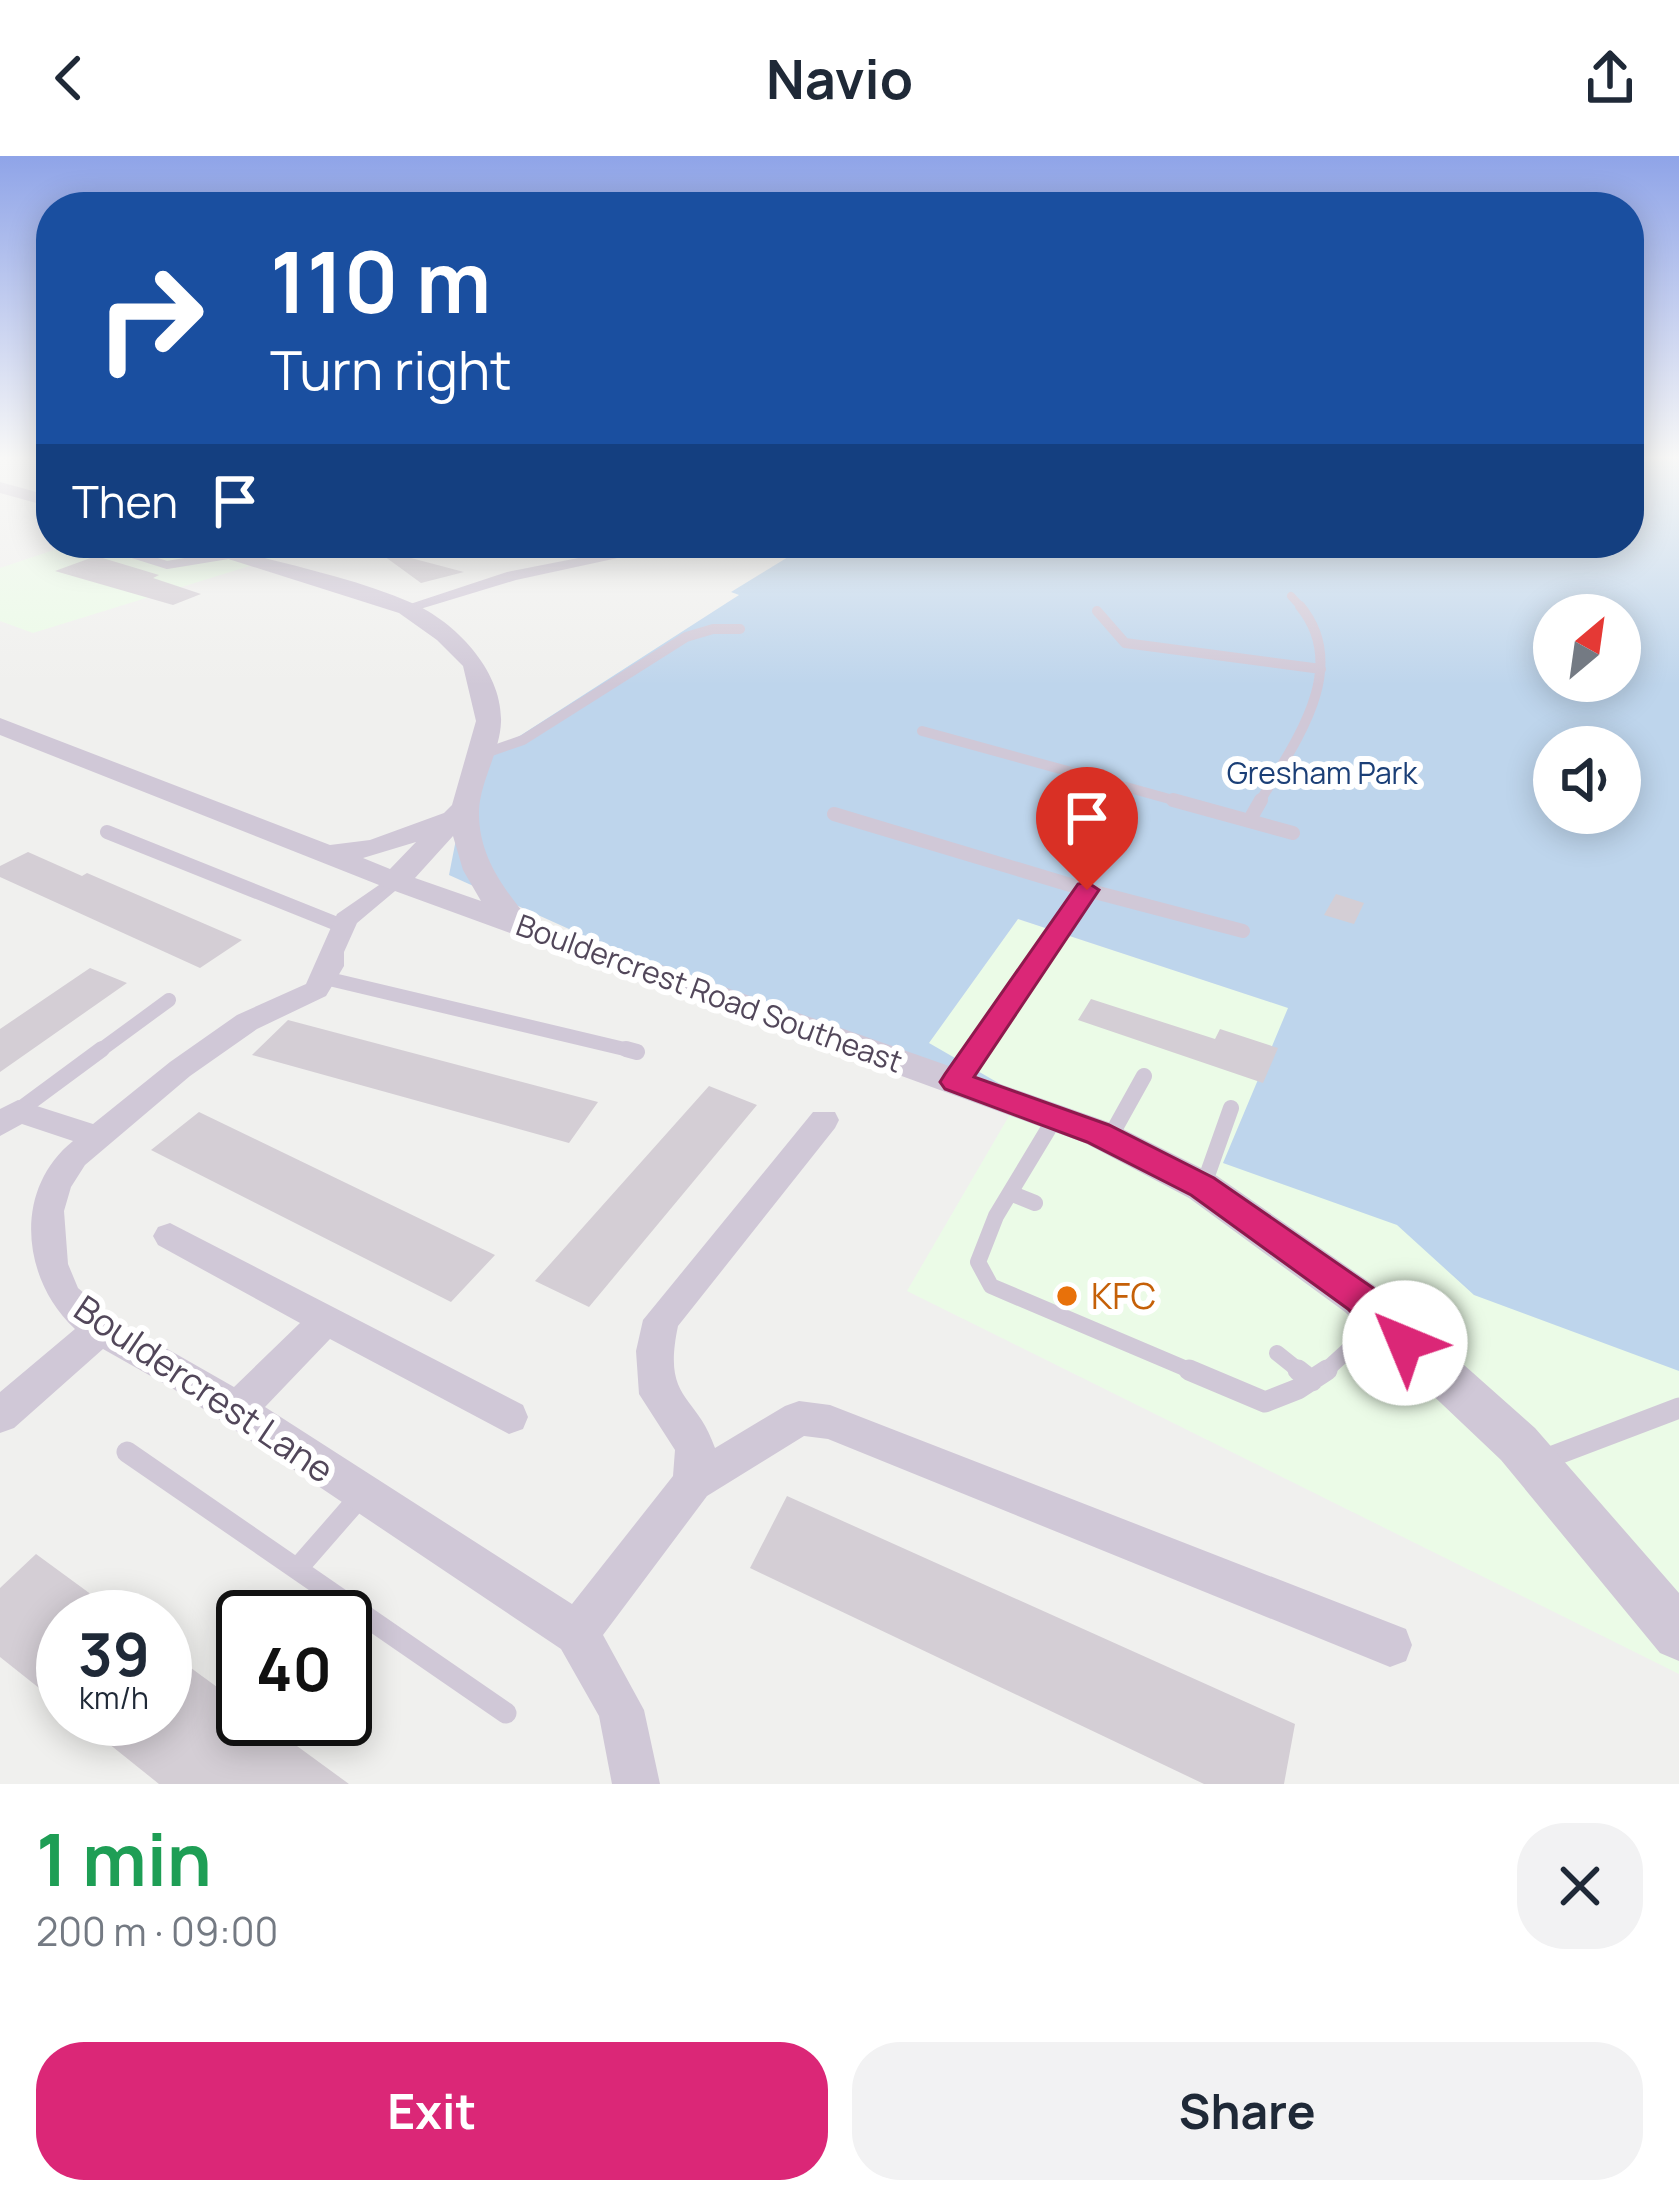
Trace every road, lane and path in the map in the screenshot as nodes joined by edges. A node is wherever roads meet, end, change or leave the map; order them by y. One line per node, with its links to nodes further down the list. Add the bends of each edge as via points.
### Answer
1 (145, 558): 2 (lane, via 167,565)
2 (187, 558)
3 (243, 558): 7 (street)
4 (604, 558): 5 (street)
5 (599, 559): 7 (street)
6 (1291, 596): 10 (lane, via 1312,620)
7 (407, 608): 13 (street, via 474,664 489,721)
8 (1097, 611): 10 (lane, via 1125,644)
9 (740, 629): 13 (lane, via 686,637 544,728)
10 (1322, 669): 16 (lane)
11 (0, 726): 19 (street, Bouldercrest Road Southeast)
12 (922, 731): 16 (lane)
13 (480, 755): 14 (street)
14 (465, 807): 19 (street, via 407,839); 20 (street); 23 (street, via 470,852 499,906)
15 (834, 814): 21 (lane)
16 (1249, 821): 18 (lane)
17 (107, 832): 22 (lane)
18 (1293, 833)
19 (324, 853): 20 (street, Bouldercrest Road Southeast)
20 (395, 881): 22 (street); 23 (street, Bouldercrest Road Southeast)
21 (1087, 890): 24 (lane); 29 (lane)
22 (347, 920): 25 (street)
23 (520, 926): 29 (street, Bouldercrest Road Southeast)
24 (1243, 931)
25 (325, 978): 27 (lane); 34 (street, Bouldercrest Lane, via 316,990 247,1022)
26 (169, 1000): 31 (lane)
27 (637, 1052)
28 (1144, 1076): 35 (lane)
29 (956, 1082): 32 (street, Bouldercrest Road Southeast)
30 (1231, 1108): 36 (lane)
31 (9, 1118): 34 (street)
32 (1055, 1118): 35 (street, Bouldercrest Road Southeast); 37 (lane)
33 (824, 1120): 51 (street, via 661,1320 658,1394 695,1446)
34 (94, 1136): 42 (street, Bouldercrest Lane, via 56,1185 47,1211 51,1264 64,1297)
35 (1109, 1139): 36 (street, Bouldercrest Road Southeast)
36 (1203, 1186): 41 (street, Bouldercrest Road Southeast)
37 (1010, 1193): 38 (lane); 44 (lane, via 978,1262 991,1286 1265,1402)
38 (1035, 1203)
39 (170, 1236): 40 (street)
40 (326, 1320): 46 (street); 48 (street)
41 (1380, 1321): 44 (lane); 50 (street, Bouldercrest Road Southeast)
42 (100, 1329): 46 (street, Bouldercrest Lane); 47 (street)
43 (1277, 1353): 44 (lane)
44 (1312, 1381)
45 (1679, 1408): 50 (lane)
46 (236, 1411): 52 (street, Bouldercrest Lane)
47 (0, 1416)
48 (509, 1417)
49 (127, 1452): 53 (lane)
50 (1535, 1463): 55 (street, Bouldercrest Road Southeast)
51 (694, 1483): 54 (street); 56 (street, via 799,1418 830,1422)
52 (362, 1494): 53 (lane); 54 (street, Bouldercrest Lane)
53 (297, 1569): 57 (lane)
54 (577, 1633): 58 (street, Bouldercrest Lane, via 621,1710)
55 (1679, 1634)
56 (1390, 1645)
57 (506, 1713)
58 (635, 1784)

